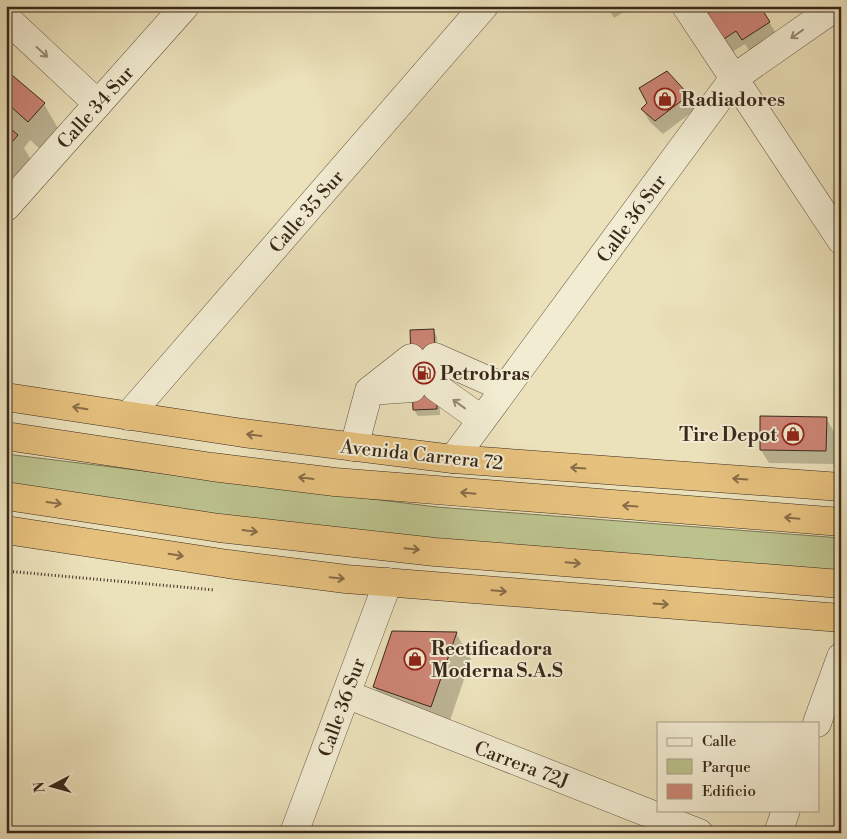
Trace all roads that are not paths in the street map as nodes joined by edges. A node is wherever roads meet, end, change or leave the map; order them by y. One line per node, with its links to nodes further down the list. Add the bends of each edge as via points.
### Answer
1 (185, 6): 7 (street, Calle 34 Sur)
2 (484, 6): 13 (street, Calle 35 Sur)
3 (686, 6): 6 (street)
4 (837, 6): 6 (street, Calle 36 Sur, one-way to 6)
5 (6, 18): 7 (street, one-way to 7)
6 (734, 78): 9 (street); 10 (street, Calle 36 Sur)
7 (98, 104): 8 (street, Calle 34 Sur)
8 (6, 207)
9 (841, 240)
10 (505, 388): 11 (street, via 423,358); 14 (street, Calle 36 Sur)
11 (369, 390): 14 (street, one-way to 11, via 424,388); 16 (street)
12 (6, 397): 13 (highway, Avenida Carrera 72, one-way to 12)
13 (128, 416): 16 (highway, Avenida Carrera 72, one-way to 13)
14 (482, 420): 17 (street, Calle 36 Sur)
15 (6, 436): 18 (highway, Avenida Carrera 72)
16 (354, 447): 17 (highway, Avenida Carrera 72); 18 (highway)
17 (453, 459): 19 (highway, Avenida Carrera 72, one-way to 17)
18 (212, 467): 21 (highway, Avenida Carrera 72, one-way to 18, via 447,492)
19 (841, 487)
20 (6, 496): 22 (highway, one-way to 22)
21 (841, 522)
22 (219, 528): 24 (highway); 26 (highway, one-way to 26, via 435,552)
23 (6, 530): 24 (highway)
24 (83, 542): 25 (highway, one-way to 25, via 228,564)
25 (388, 582): 27 (highway, one-way to 27); 29 (street, Calle 36 Sur)
26 (841, 584)
27 (841, 618)
28 (841, 657): 30 (street)
29 (346, 694): 32 (street, Calle 36 Sur); 33 (street, Carrera 72J)
30 (817, 722)
31 (785, 812): 34 (street)
32 (294, 833)
33 (699, 833)
34 (778, 833)

